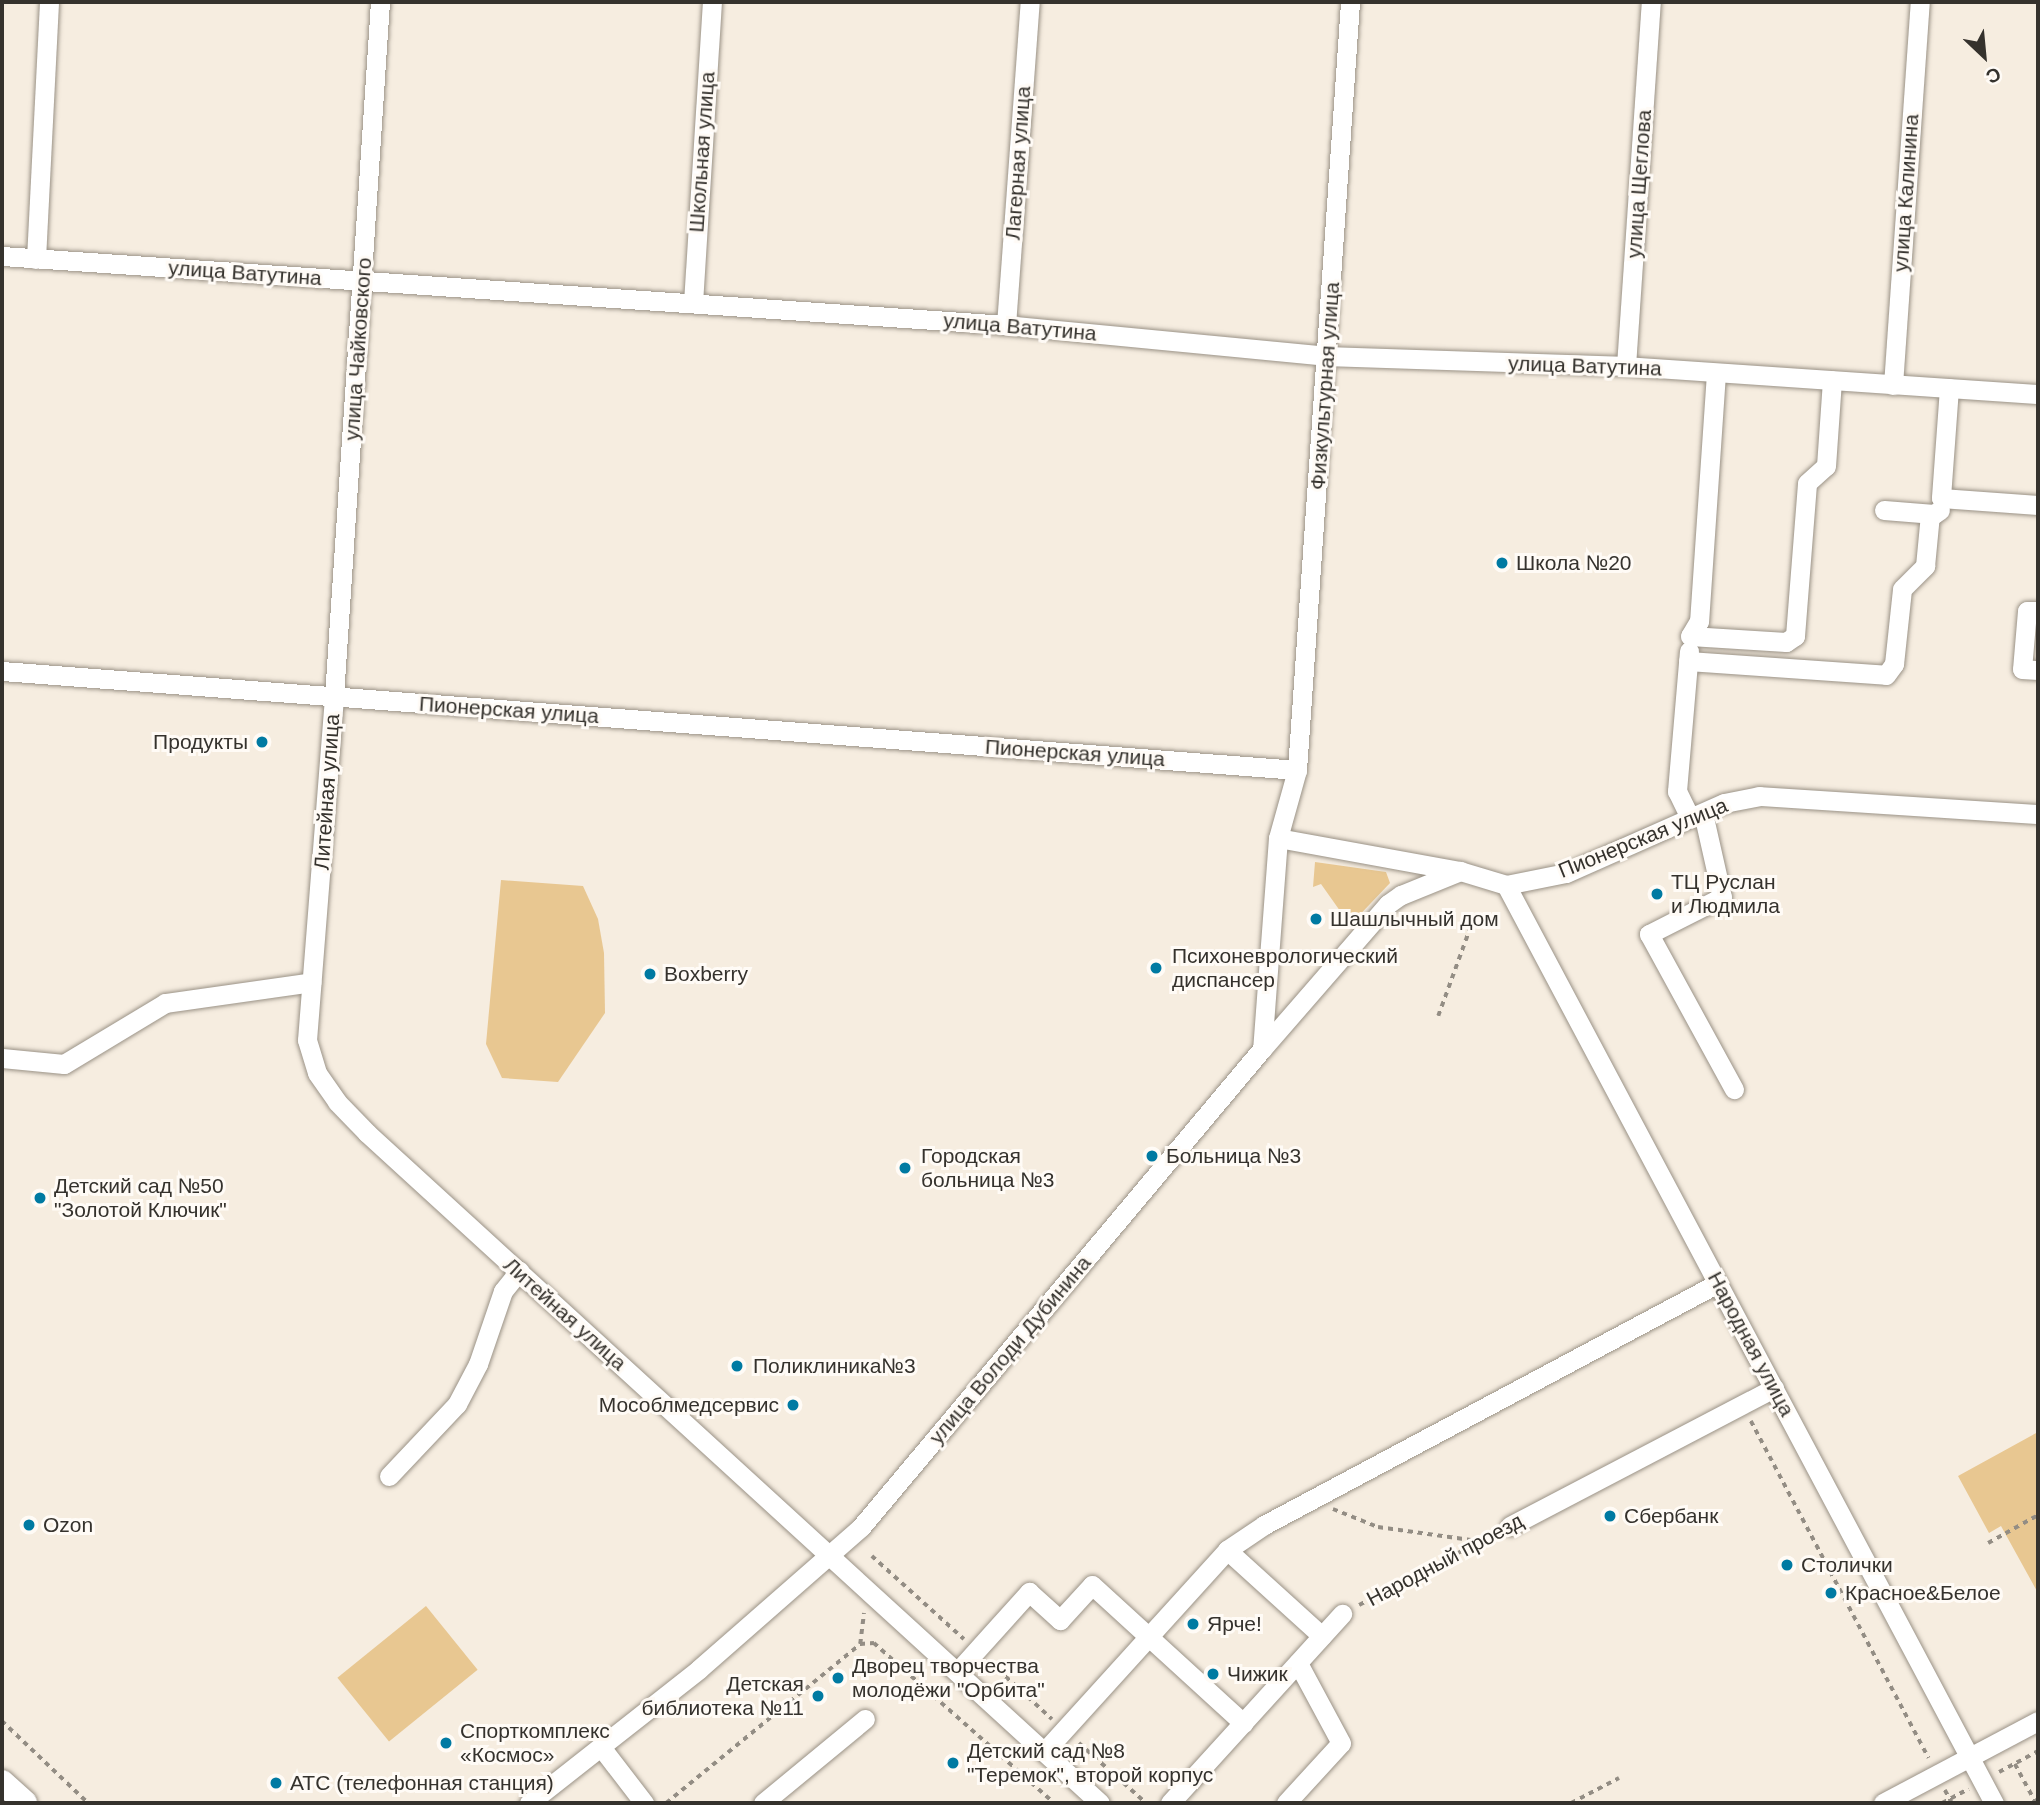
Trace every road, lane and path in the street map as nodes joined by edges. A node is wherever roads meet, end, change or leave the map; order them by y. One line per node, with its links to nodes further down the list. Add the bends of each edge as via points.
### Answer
1 (49, 2): 9 (street)
2 (380, 2): 10 (street, улица Чайковского)
3 (712, 2): 11 (street, Школьная улица)
4 (1030, 2): 12 (street, Лагерная улица)
5 (1350, 2): 13 (street, Физкультурная улица)
6 (1651, 2): 14 (street, улица Щеглова)
7 (1920, 2): 17 (street, улица Калинина)
8 (2, 256): 9 (street, улица Ватутина)
9 (36, 259): 10 (street, улица Ватутина)
10 (363, 281): 11 (street, улица Ватутина); 28 (street, улица Чайковского)
11 (693, 303): 12 (street, улица Ватутина)
12 (1006, 324): 13 (street, улица Ватутина)
13 (1327, 356): 14 (street, улица Ватутина); 29 (street, Физкультурная улица)
14 (1626, 366): 15 (street, улица Ватутина)
15 (1716, 373): 16 (street, улица Ватутина); 24 (street, via 1699,621)
16 (1832, 380): 17 (street, улица Ватутина); 24 (street, via 1826,466 1807,483 1795,636 1786,642)
17 (1893, 385): 18 (street, улица Ватутина)
18 (1949, 388): 19 (street, улица Ватутина); 21 (street)
19 (2038, 394)
20 (2038, 505): 21 (street)
21 (1936, 506): 22 (street); 25 (street, via 1925,566 1902,589 1895,664 1886,676)
22 (1884, 510)
23 (2038, 611): 26 (street, via 2026,611 2022,669)
24 (1690, 636): 25 (street)
25 (1688, 662): 31 (street, via 1677,791)
26 (2038, 670)
27 (2, 671): 28 (street, Пионерская улица)
28 (334, 697): 29 (street, Пионерская улица); 36 (street, Литейная улица)
29 (1297, 770): 32 (street)
30 (2038, 814): 31 (street, Пионерская улица, via 1759,796)
31 (1696, 815): 34 (street, Пионерская улица, via 1566,873); 40 (street, via 1722,897 1649,934)
32 (1278, 838): 33 (street, Пионерская улица); 38 (street)
33 (1460, 871): 34 (street, Пионерская улица); 38 (street, улица Володи Дубинина, via 1388,904)
34 (1506, 885): 42 (street, Народная улица)
35 (1470, 928): 37 (path)
36 (312, 982): 39 (street, via 165,1003 64,1064); 41 (street, Литейная улица, via 307,1040 317,1073 331,1093 367,1133)
37 (1438, 1016)
38 (1262, 1049): 52 (street, улица Володи Дубинина, via 870,1517)
39 (2, 1058)
40 (1734, 1088)
41 (519, 1271): 45 (street, via 503,1292 478,1364 457,1404); 52 (street, Литейная улица)
42 (1718, 1283): 43 (street, Народная улица); 46 (street)
43 (1774, 1388): 44 (street, Народный проезд); 68 (street, Народная улица)
44 (1742, 1405): 48 (street, Народный проезд); 70 (path)
45 (389, 1476)
46 (1310, 1500): 49 (path, via 1378,1527); 51 (street)
47 (2038, 1515): 50 (path)
48 (1510, 1526): 49 (path, Народный проезд)
49 (1480, 1541): 54 (path, Народный проезд)
50 (1988, 1543)
51 (1227, 1550): 55 (street); 56 (street)
52 (832, 1556): 53 (street, Литейная улица); 66 (street, улица Володи Дубинина)
53 (867, 1591): 57 (path); 58 (path, via 872,1556); 60 (street, Литейная улица)
54 (1342, 1614): 55 (street, Народный проезд)
55 (1322, 1636): 59 (street, Народный проезд)
56 (1149, 1637): 58 (street, via 1091,1586 1060,1620 1029,1592); 64 (street); 65 (street)
57 (860, 1644): 77 (path); 79 (path, via 874,1643)
58 (976, 1650): 60 (street); 65 (path)
59 (1298, 1663): 64 (street, Народный проезд); 83 (street, via 1341,1743)
60 (957, 1672): 67 (street, Литейная улица)
61 (865, 1719): 78 (street)
62 (2, 1721): 74 (path)
63 (2038, 1721): 68 (street)
64 (1243, 1723): 82 (street, Народный проезд)
65 (1065, 1730): 67 (street); 81 (path)
66 (601, 1747): 75 (street, улица Володи Дубинина); 76 (street)
67 (1044, 1752): 80 (street, Литейная улица)
68 (1969, 1757): 70 (street); 87 (street, Народная улица)
69 (2015, 1764): 88 (path)
70 (1937, 1774): 85 (street); 86 (path)
71 (1619, 1778): 84 (path)
72 (2, 1782): 73 (main road)
73 (25, 1803)
74 (88, 1803)
75 (529, 1803)
76 (644, 1803)
77 (666, 1803)
78 (763, 1803)
79 (1054, 1803)
80 (1100, 1803)
81 (1146, 1803)
82 (1170, 1803)
83 (1286, 1803)
84 (1571, 1803)
85 (1883, 1803)
86 (1952, 1803)
87 (1994, 1803)
88 (2036, 1803)

